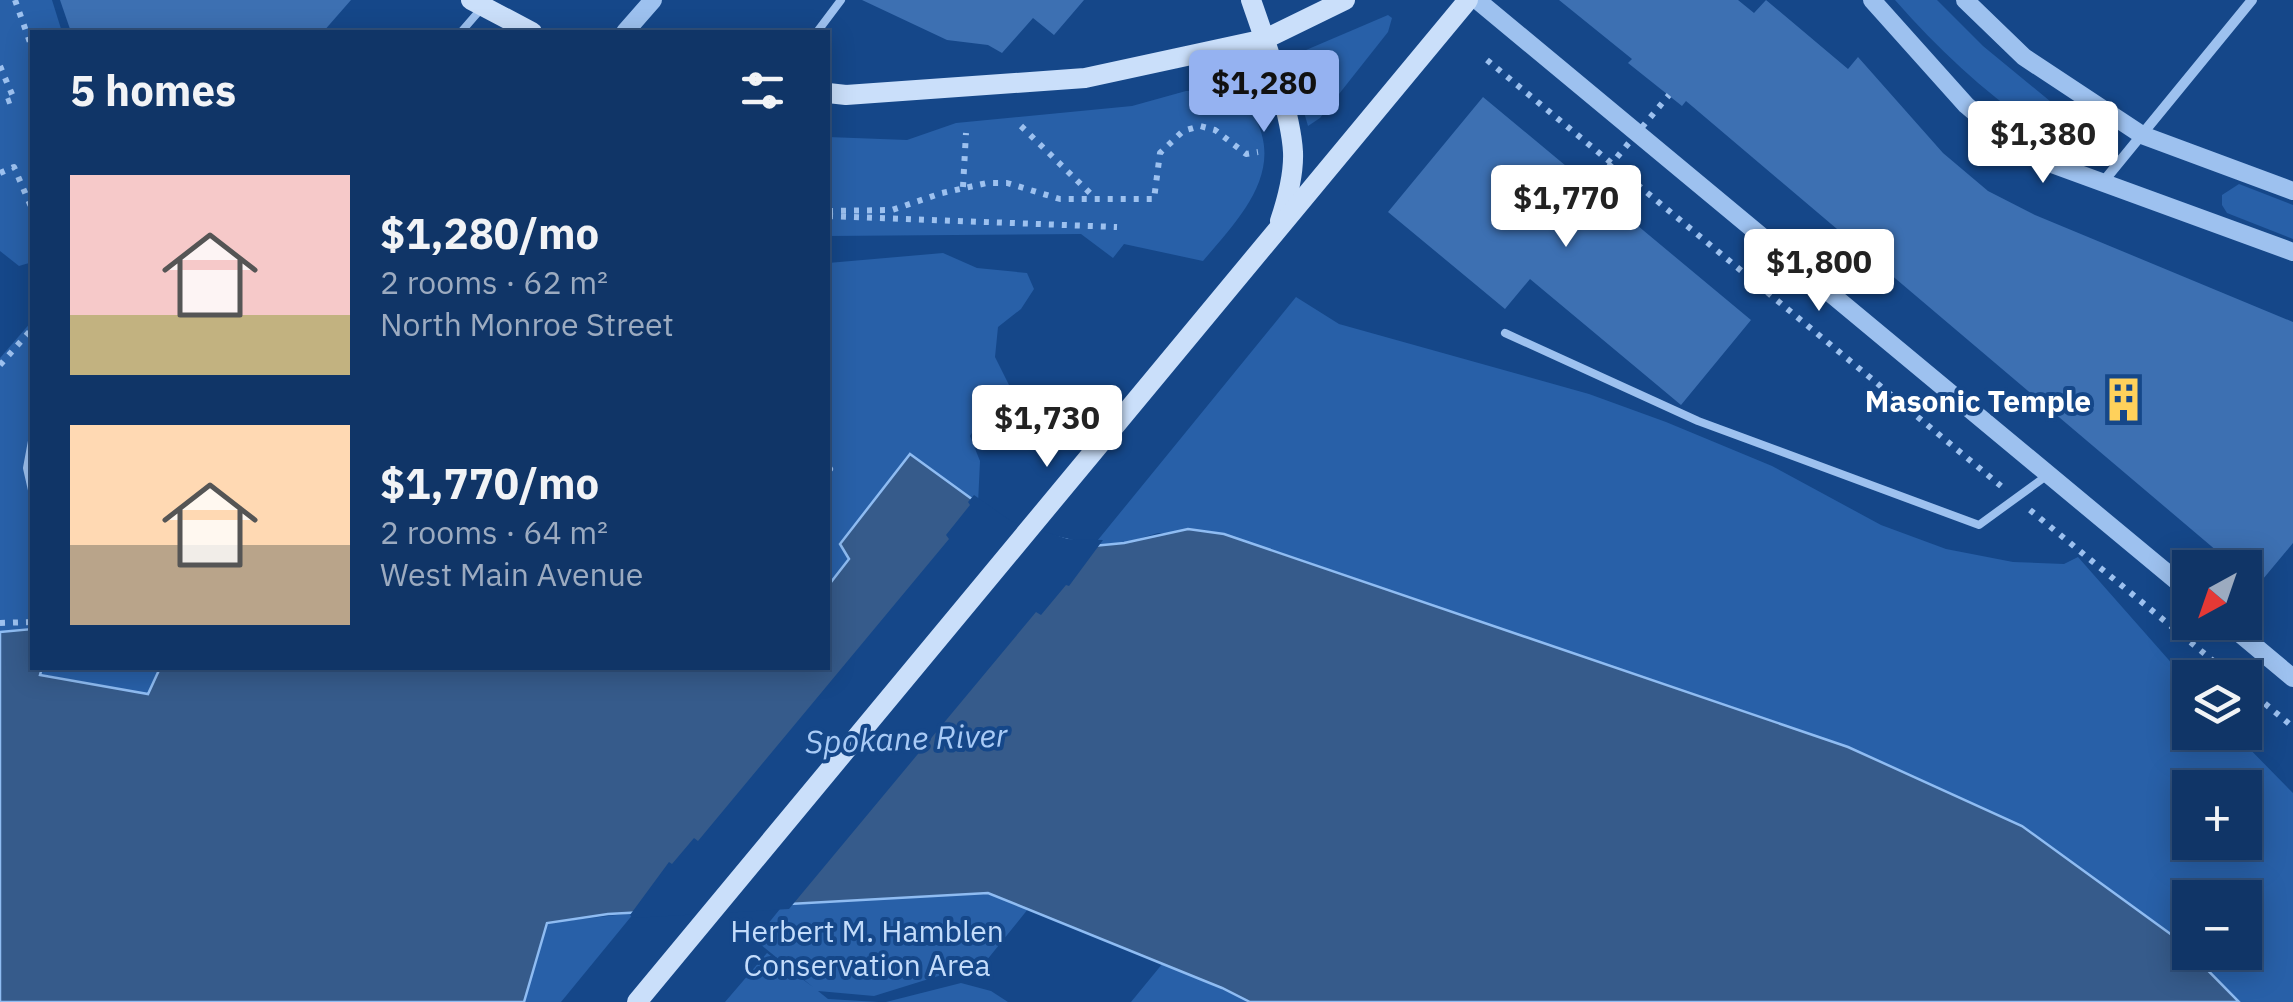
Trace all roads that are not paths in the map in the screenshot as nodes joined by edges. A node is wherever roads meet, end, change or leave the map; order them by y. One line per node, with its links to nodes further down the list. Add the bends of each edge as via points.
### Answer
1 (653, 0): 13 (street)
2 (841, 0): 14 (lane)
3 (1252, 0): 15 (main road)
4 (1345, 0): 15 (main road)
5 (1468, 0): 20 (main road)
6 (1477, 0): 24 (street)
7 (1872, 0): 18 (street, via 1966,105 2006,139)
8 (1965, 0): 17 (street, via 2024,57)
9 (2252, 0): 17 (street)
10 (477, 4): 11 (lane); 12 (main road)
11 (462, 30)
12 (528, 30)
13 (626, 30)
14 (818, 30)
15 (1265, 39): 16 (main road, via 1084,78); 20 (main road, via 1293,152)
16 (830, 94)
17 (2142, 135): 18 (street); 19 (street)
18 (2103, 182): 21 (street)
19 (2293, 191)
20 (1277, 233): 29 (main road)
21 (2293, 252)
22 (1505, 334): 24 (lane, via 1698,420 1979,526)
23 (30, 450): 25 (lane)
24 (2050, 474): 26 (street)
25 (30, 483)
26 (2172, 577)
27 (2248, 640): 28 (street)
28 (2293, 678)
29 (638, 1002)

